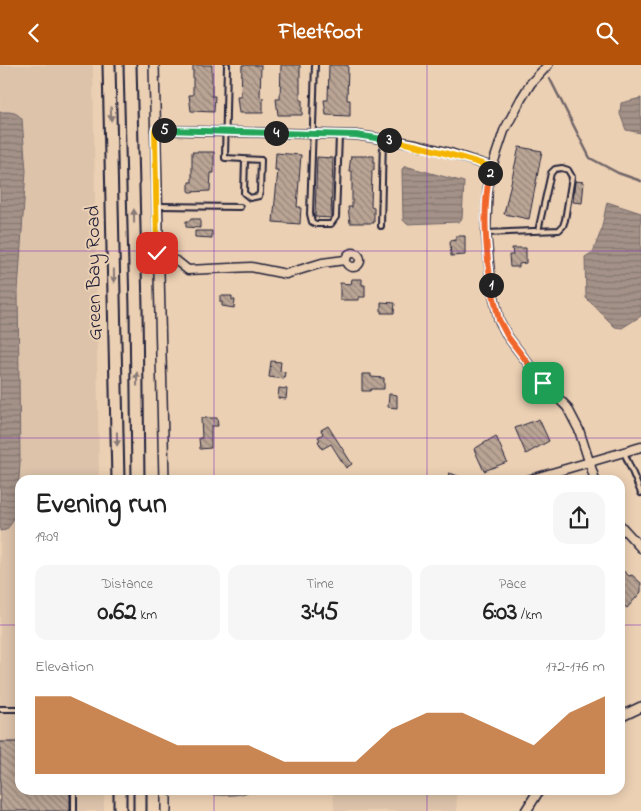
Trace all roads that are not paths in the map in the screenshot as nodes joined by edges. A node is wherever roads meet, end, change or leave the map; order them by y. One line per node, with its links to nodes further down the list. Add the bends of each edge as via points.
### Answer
1 (130, 65): 25 (main road, Green Bay Road, one-way to 1)
2 (154, 65): 7 (street)
3 (227, 65): 8 (lane)
4 (315, 65): 9 (lane)
5 (548, 65): 13 (street, via 521,99 504,131)
6 (108, 70): 24 (main road, Green Bay Road, one-way to 24)
7 (155, 130): 8 (street); 14 (street)
8 (225, 132): 9 (street); 12 (lane, via 225,158)
9 (313, 134): 10 (street); 10 (lane, via 310,214 316,225 332,224 336,217)
10 (339, 135): 11 (street)
11 (383, 139): 13 (street, via 416,144); 16 (lane)
12 (245, 159): 12 (lane, via 261,160 259,196 250,198 244,193)
13 (492, 167): 18 (street, via 488,183)
14 (156, 206): 15 (lane); 19 (street)
15 (240, 207)
16 (381, 226)
17 (538, 231): 17 (lane, via 563,227 572,177 568,170 555,169 552,173); 18 (lane)
18 (486, 233): 23 (street, via 491,284 499,320 543,383 567,407 579,430)
19 (157, 253): 20 (street, via 188,270 251,267 286,274); 26 (street)
20 (345, 260)
21 (641, 447): 22 (street)
22 (624, 452): 23 (street); 29 (lane)
23 (589, 462): 27 (street); 28 (street)
24 (118, 475)
25 (138, 475)
26 (164, 475)
27 (545, 475)
28 (593, 475)
29 (641, 493)
30 (625, 530): 31 (street)
31 (641, 548)
32 (641, 707): 35 (street)
33 (0, 709): 34 (lane)
34 (15, 709)
35 (625, 715)
36 (74, 795): 41 (lane)
37 (120, 795): 42 (main road)
38 (140, 795): 43 (main road)
39 (166, 795): 44 (street)
40 (536, 795): 45 (street)
41 (74, 811)
42 (120, 811)
43 (140, 811)
44 (166, 811)
45 (526, 811)

